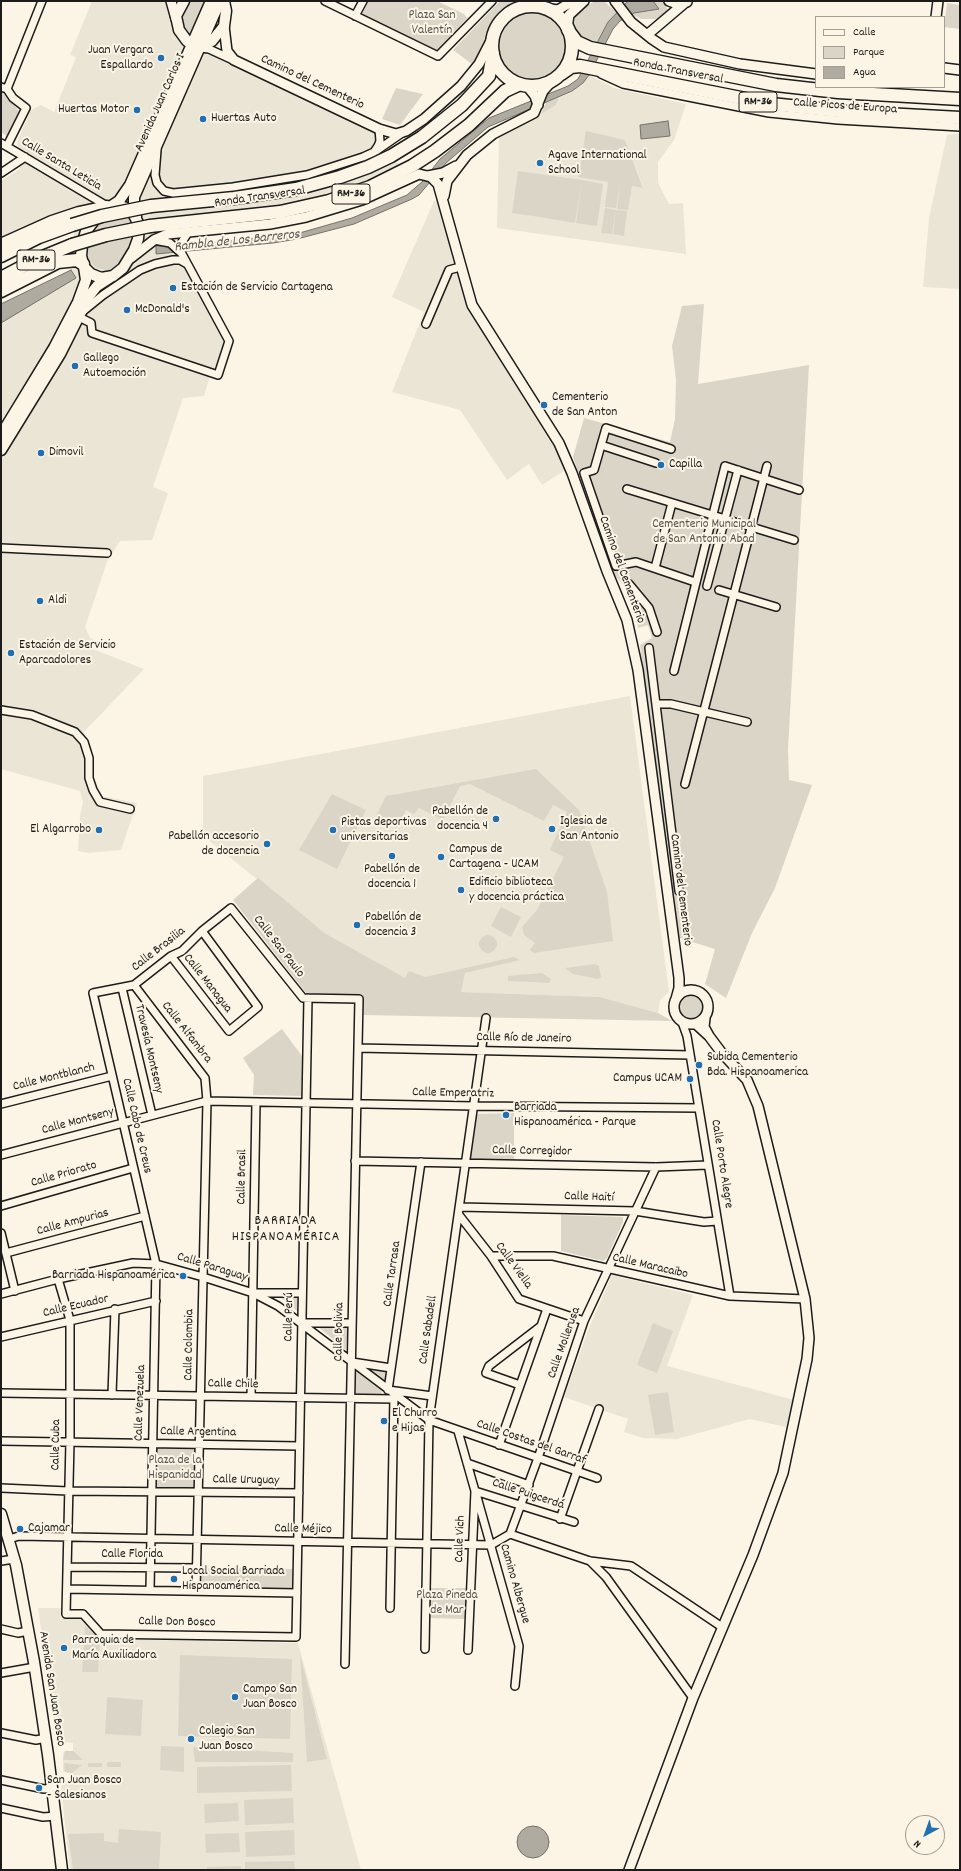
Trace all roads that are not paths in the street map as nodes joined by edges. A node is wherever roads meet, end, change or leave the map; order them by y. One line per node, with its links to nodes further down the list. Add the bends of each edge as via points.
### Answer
1 (42, 1): 34 (street)
2 (171, 1): 19 (main road)
3 (184, 1): 19 (main road)
4 (211, 1): 24 (main road, Avenida Juan Carlos I)
5 (220, 1): 24 (main road, Avenida Juan Carlos I)
6 (325, 1): 17 (street)
7 (363, 1): 17 (street)
8 (492, 1): 17 (street, via 438,56)
9 (573, 1): 16 (main road, via 558,10)
10 (584, 1): 21 (main road, via 569,15)
11 (669, 1): 12 (main road, via 677,4)
12 (687, 1): 23 (main road)
13 (938, 1): 18 (main road)
14 (615, 2): 23 (main road, via 631,22)
15 (226, 4): 20 (main road)
16 (543, 8): 21 (highway, RM-36, via 559,18); 22 (highway, via 528,7 516,10 504,19)
17 (356, 16)
18 (936, 16)
19 (176, 19): 24 (main road, via 180,33)
20 (224, 26): 24 (main road, via 212,41); 26 (main road, via 227,51)
21 (568, 29): 30 (highway, RM-36, via 572,43 571,54); 35 (highway, Ronda Transversal / RM-36, via 577,42 590,48 776,86)
22 (496, 31): 25 (highway, RM-36); 40 (main road, via 479,64 461,86 433,112)
23 (647, 36): 31 (main road, via 664,47 691,54 764,69)
24 (196, 46): 26 (street, Camino del Cementerio); 41 (main road, Avenida Juan Carlos I); 49 (main road, Avenida Juan Carlos I, via 130,185 119,201)
25 (493, 53): 33 (highway, via 501,71); 55 (highway, Ronda Transversal / RM-36, bridge, via 489,76 462,105 417,140 373,164 340,177 296,189 150,206 102,216 39,237)
26 (234, 60): 39 (main road, Camino del Cementerio)
27 (590, 68): 30 (highway, Ronda Transversal / RM-36, via 573,66); 37 (highway, Ronda Transversal / RM-36, via 790,107); 38 (street, Calle Picos de Europa, via 623,84 770,113)
28 (945, 68): 29 (main road)
29 (960, 70)
30 (561, 74): 32 (highway, RM-36)
31 (815, 74)
32 (551, 82): 33 (highway, RM-36, via 537,86); 36 (main road, via 543,91)
33 (524, 85): 36 (main road, via 535,96); 61 (highway, Ronda Transversal / RM-36, bridge, via 505,91 435,152 370,187 322,203 280,212 150,226 106,235 47,254)
34 (4, 88): 42 (street, via 26,108)
35 (960, 99)
36 (538, 105): 45 (main road, via 532,115 485,139)
37 (960, 118)
38 (960, 127)
39 (379, 129): 40 (main road, Camino del Cementerio, via 392,133); 43 (street, via 380,141)
40 (406, 131): 43 (street)
41 (157, 144): 43 (street, via 156,180 162,190 170,192 233,188 294,179); 50 (main road, Avenida Juan Carlos I, via 134,197)
42 (4, 145): 44 (street, Calle Santa Leticia)
43 (374, 152)
44 (25, 157): 46 (street); 49 (street, Calle Santa Leticia)
45 (459, 164): 47 (main road, via 443,173); 48 (main road, via 448,181)
46 (1, 172)
47 (428, 176): 48 (main road, Camino del Cementerio, via 438,184); 51 (main road, via 419,174 362,200 306,217 270,224)
48 (444, 202): 59 (main road, Camino del Cementerio)
49 (109, 206): 50 (main road, via 127,208); 53 (highway, via 52,222); 58 (main road, via 96,218 83,238 81,252)
50 (136, 217): 56 (main road, via 139,234)
51 (189, 231): 52 (main road, via 168,234); 54 (street)
52 (154, 240): 54 (street, via 165,241); 56 (main road)
53 (1, 245)
54 (179, 250): 57 (street)
55 (1, 256)
56 (130, 259): 60 (main road, via 120,271)
57 (188, 265): 63 (street, via 180,260 173,260 140,270 103,295); 63 (street, via 229,341 218,375 92,333 91,322)
58 (84, 266): 60 (main road, via 96,276); 62 (highway, via 76,260 58,262); 65 (main road, via 86,280 78,302 54,348)
59 (460, 267): 64 (street, via 449,270); 102 (main road, Camino del Cementerio, via 467,295 477,316 544,418 566,458 627,620 638,670)
60 (111, 276): 63 (main road, via 94,290)
61 (1, 278)
62 (1, 291)
63 (80, 315): 68 (main road, via 60,354)
64 (426, 324)
65 (1, 435)
66 (601, 444): 67 (street, via 606,428); 69 (street); 82 (street, via 594,470 584,473 616,566 636,562)
67 (671, 449)
68 (1, 450)
69 (656, 463)
70 (766, 466): 72 (street)
71 (738, 470): 72 (street); 76 (street, via 725,466); 77 (street)
72 (763, 478): 74 (street); 78 (street)
73 (627, 489): 75 (street)
74 (799, 490)
75 (672, 503): 76 (street); 82 (street)
76 (712, 516): 77 (street); 83 (street)
77 (725, 519): 78 (street); 85 (street)
78 (750, 526): 79 (street); 87 (street)
79 (794, 540)
80 (1, 548): 81 (street)
81 (107, 553)
82 (655, 568): 83 (street)
83 (695, 582): 91 (street)
84 (629, 584): 89 (street, via 649,608)
85 (707, 586)
86 (719, 590): 87 (street)
87 (732, 594): 88 (street); 94 (street)
88 (776, 607)
89 (657, 632)
90 (649, 648): 92 (street)
91 (674, 671)
92 (656, 704): 94 (street, via 671,704); 98 (street)
93 (1, 710): 97 (street, via 32,715 75,732 84,742 89,758 89,778 100,802)
94 (702, 711): 95 (street); 96 (street)
95 (747, 722)
96 (685, 784)
97 (130, 809)
98 (679, 891)
99 (232, 908): 100 (street, Calle Brasilia); 107 (street, Calle Sao Paulo, via 302,998)
100 (202, 931): 101 (street, Calle Brasilia, via 182,951); 101 (street, Calle Managua, via 258,1007 229,1031)
101 (170, 956): 103 (street, Calle Brasilia)
102 (678, 978): 105 (main road, via 682,987); 108 (main road, Camino del Cementerio)
103 (134, 986): 104 (street, Calle Brasilia); 119 (street, Calle Alfambra, via 205,1078)
104 (122, 988): 106 (street, Calle Brasilia); 126 (street, Travesía Montseny)
105 (691, 990): 108 (main road, via 682,993); 110 (main road, via 701,993 707,999 709,1009)
106 (93, 993): 118 (street, Calle Cabo de Creus)
107 (308, 998): 115 (street, Calle Bolivia, via 359,999); 121 (street, Calle Perú)
108 (676, 999): 111 (main road, via 675,1012)
109 (486, 1018): 116 (street, Calle Sabadell)
110 (705, 1018): 112 (main road); 114 (main road, via 704,1024)
111 (682, 1022): 112 (main road); 113 (street, Calle Porto Alegre)
112 (695, 1024): 113 (street, via 688,1029); 114 (main road)
113 (687, 1036): 117 (street, Calle Porto Alegre)
114 (709, 1036): 153 (main road, via 744,1076 754,1093)
115 (358, 1048): 116 (street, Calle Río de Janeiro); 123 (street, Calle Bolivia)
116 (482, 1051): 117 (street, Calle Río de Janeiro); 124 (street, Calle Sabadell)
117 (690, 1054): 125 (street, Calle Porto Alegre)
118 (112, 1076): 122 (street, Calle Montblanch); 127 (street, Calle Cabo de Creus)
119 (207, 1100): 120 (street, Calle Emperatriz); 126 (street, Calle Montseny); 146 (street, Calle Colombia)
120 (256, 1102): 121 (street, Calle Emperatriz); 150 (street, Calle Brasil)
121 (305, 1103): 123 (street, Calle Emperatriz); 149 (street, Calle Perú)
122 (1, 1104)
123 (356, 1104): 124 (street, Calle Emperatriz); 129 (street, Calle Bolivia)
124 (474, 1106): 125 (street, Calle Emperatriz); 131 (street, Calle Sabadell)
125 (699, 1108): 132 (street, Calle Porto Alegre)
126 (152, 1115): 127 (street, Calle Montseny)
127 (123, 1123): 128 (street, Calle Montseny); 134 (street, Calle Cabo de Creus)
128 (1, 1155)
129 (355, 1161): 130 (street, Calle Corregidor); 160 (street, Calle Bolivia)
130 (421, 1162): 131 (street, Calle Corregidor); 164 (street, Calle Tarrasa)
131 (466, 1163): 133 (street, Calle Corregidor); 136 (street, Calle Sabadell)
132 (708, 1165): 133 (street, Calle Corregidor); 140 (street, Calle Porto Alegre)
133 (656, 1167): 137 (street, Calle Mollerusa)
134 (134, 1168): 135 (street, Calle Priorato); 139 (street, Calle Cabo de Creus)
135 (1, 1206)
136 (460, 1207): 137 (street, Calle Haití); 138 (street, Calle Sabadell)
137 (635, 1212): 140 (street, Calle Haití, via 704,1222); 145 (street, Calle Mollerusa)
138 (459, 1215): 143 (street, Calle Viella); 172 (street, Calle Sabadell)
139 (146, 1216): 142 (street, Calle Ampurias); 144 (street, Calle Cabo de Creus)
140 (718, 1221): 152 (street, Calle Porto Alegre)
141 (1, 1233): 142 (street)
142 (6, 1253): 148 (street)
143 (491, 1256): 145 (street, Calle Maracaibo, via 553,1256); 156 (street, Calle Viella, via 519,1299)
144 (156, 1264): 146 (street, Calle Paraguay); 147 (street, Calle Paraguay, via 133,1263); 154 (street, Calle Venezuela)
145 (608, 1270): 152 (street, Calle Maracaibo); 158 (street, Calle Mollerusa)
146 (203, 1277): 150 (street, Calle Paraguay); 171 (street, Calle Colombia)
147 (58, 1279): 148 (street, Calle Paraguay); 157 (street, Calle Cuba)
148 (15, 1291): 151 (street, Calle Paraguay)
149 (302, 1292): 150 (street); 159 (street, Calle Perú)
150 (253, 1293): 159 (street, Calle Paraguay); 173 (street, Calle Brasil)
151 (1, 1294)
152 (730, 1296): 153 (street, Calle Maracaibo)
153 (805, 1299): 223 (main road, via 809,1338 807,1359 783,1473 753,1555)
154 (156, 1301): 155 (street, Calle Ecuador); 170 (street, Calle Venezuela)
155 (115, 1309): 157 (street, Calle Ecuador); 169 (street)
156 (547, 1309): 158 (street, Calle Viella); 161 (street)
157 (70, 1320): 162 (street, Calle Ecuador); 167 (street, Calle Cuba)
158 (584, 1322): 185 (street, Calle Mollerusa)
159 (302, 1323): 160 (street); 163 (street, Calle Paraguay); 174 (street, Calle Perú)
160 (352, 1323): 163 (street, Calle Bolivia)
161 (541, 1325): 165 (street); 165 (street, via 489,1366 486,1373)
162 (1, 1337)
163 (351, 1362): 164 (street); 168 (street, Calle Paraguay); 175 (street, Calle Bolivia)
164 (391, 1368): 168 (street, Calle Tarrasa)
165 (520, 1385): 183 (street)
166 (1, 1393): 167 (street, Calle Chile)
167 (69, 1394): 169 (street, Calle Chile); 180 (street, Calle Cuba)
168 (392, 1394): 172 (street, Calle Paraguay); 175 (street, Calle Chile); 177 (street, Calle Paraguay); 207 (street, Calle Tarrasa)
169 (112, 1395): 170 (street, Calle Chile)
170 (154, 1395): 171 (street, Calle Chile); 181 (street, Calle Venezuela)
171 (200, 1396): 173 (street, Calle Chile); 182 (street, Calle Colombia)
172 (432, 1396): 177 (street, Calle Sabadell)
173 (251, 1397): 174 (street, Calle Chile)
174 (300, 1398): 175 (street, Calle Chile); 184 (street, Calle Perú)
175 (351, 1398): 206 (street, Calle Bolivia)
176 (599, 1409): 187 (street)
177 (429, 1420): 178 (street, Calle Paraguay); 208 (street, Calle Sabadell)
178 (458, 1431): 183 (street, Calle Costas del Garraf); 186 (street, Calle Vich)
179 (1, 1441): 180 (street, Calle Argentina)
180 (70, 1441): 181 (street, Calle Argentina); 191 (street, Calle Cuba)
181 (152, 1444): 182 (street, Calle Argentina); 193 (street, Calle Venezuela)
182 (199, 1445): 184 (street, Calle Argentina); 194 (street, Calle Colombia)
183 (499, 1445): 185 (street, Calle Costas del Garraf)
184 (300, 1446): 195 (street, Calle Perú)
185 (538, 1458): 187 (street, Calle Costas del Garraf); 189 (street, Calle Mollerusa)
186 (467, 1462): 189 (street); 192 (street, Calle Vich)
187 (577, 1472): 188 (street, Calle Costas del Garraf); 198 (street)
188 (597, 1478)
189 (529, 1485): 196 (street, Calle Mollerusa)
190 (1, 1488): 191 (street, Calle Uruguay)
191 (68, 1491): 193 (street, Calle Uruguay); 201 (street, Calle Cuba)
192 (475, 1491): 196 (street, Calle Puigcerdá); 209 (street, Calle Vich); 210 (street, Camino Albergue)
193 (151, 1492): 194 (street, Calle Uruguay); 203 (street, Calle Venezuela)
194 (198, 1492): 195 (street, Calle Uruguay); 204 (street, Calle Colombia)
195 (299, 1494): 205 (street, Calle Perú)
196 (521, 1506): 198 (street, Calle Puigcerdá); 200 (street, Calle Mollerusa)
197 (2, 1518): 202 (main road, Avenida San Juan Bosco)
198 (560, 1519): 199 (street, Calle Puigcerdá)
199 (574, 1522)
200 (510, 1534): 210 (street, Calle Méjico); 213 (street)
201 (67, 1538): 202 (street, Calle Méjico, via 20,1536); 203 (street, Calle Méjico); 214 (street, Calle Cuba)
202 (9, 1539): 211 (main road, Avenida San Juan Bosco)
203 (150, 1540): 204 (street, Calle Méjico); 215 (street, Calle Venezuela)
204 (197, 1540): 205 (street, Calle Méjico); 216 (street, Calle Colombia)
205 (298, 1542): 206 (street, Calle Méjico); 220 (street, Calle Perú)
206 (348, 1543): 207 (street, Calle Méjico); 229 (street, Calle Bolivia)
207 (391, 1544): 208 (street, Calle Méjico); 221 (street, Calle Tarrasa)
208 (426, 1544): 209 (street, Calle Méjico); 227 (street, Calle Sabadell)
209 (473, 1545): 210 (street, Calle Méjico); 228 (street, Calle Vich)
210 (490, 1545): 232 (street, Camino Albergue, via 519,1646)
211 (14, 1559): 212 (street); 225 (main road, Avenida San Juan Bosco)
212 (1, 1561)
213 (590, 1561): 223 (street, via 631,1566); 233 (street, via 606,1577)
214 (67, 1567): 215 (street, Calle Florida); 217 (street, Calle Cuba)
215 (150, 1567): 216 (street, Calle Florida); 218 (street, Calle Venezuela)
216 (197, 1568): 219 (street, Calle Colombia)
217 (67, 1589): 218 (street); 222 (street, Calle Cuba)
218 (150, 1590): 219 (street)
219 (196, 1590): 220 (street)
220 (297, 1593): 226 (street, Calle Perú)
221 (390, 1608)
222 (66, 1614): 226 (street, Calle Don Bosco, via 83,1614 101,1634)
223 (722, 1627): 233 (main road)
224 (1, 1629): 225 (street, via 18,1633)
225 (28, 1631): 230 (main road, Avenida San Juan Bosco)
226 (296, 1637)
227 (425, 1649)
228 (468, 1650)
229 (345, 1664)
230 (35, 1667): 231 (street); 235 (main road, Avenida San Juan Bosco)
231 (1, 1673)
232 (515, 1686)
233 (693, 1698): 241 (main road)
234 (1, 1733): 235 (street, via 36,1740)
235 (46, 1738): 237 (main road, Avenida San Juan Bosco)
236 (1, 1780): 237 (street, via 44,1789)
237 (52, 1788): 239 (main road, Avenida San Juan Bosco)
238 (1, 1808): 239 (street, via 43,1817)
239 (56, 1816): 240 (main road, Avenida San Juan Bosco)
240 (62, 1870)
241 (630, 1870)

